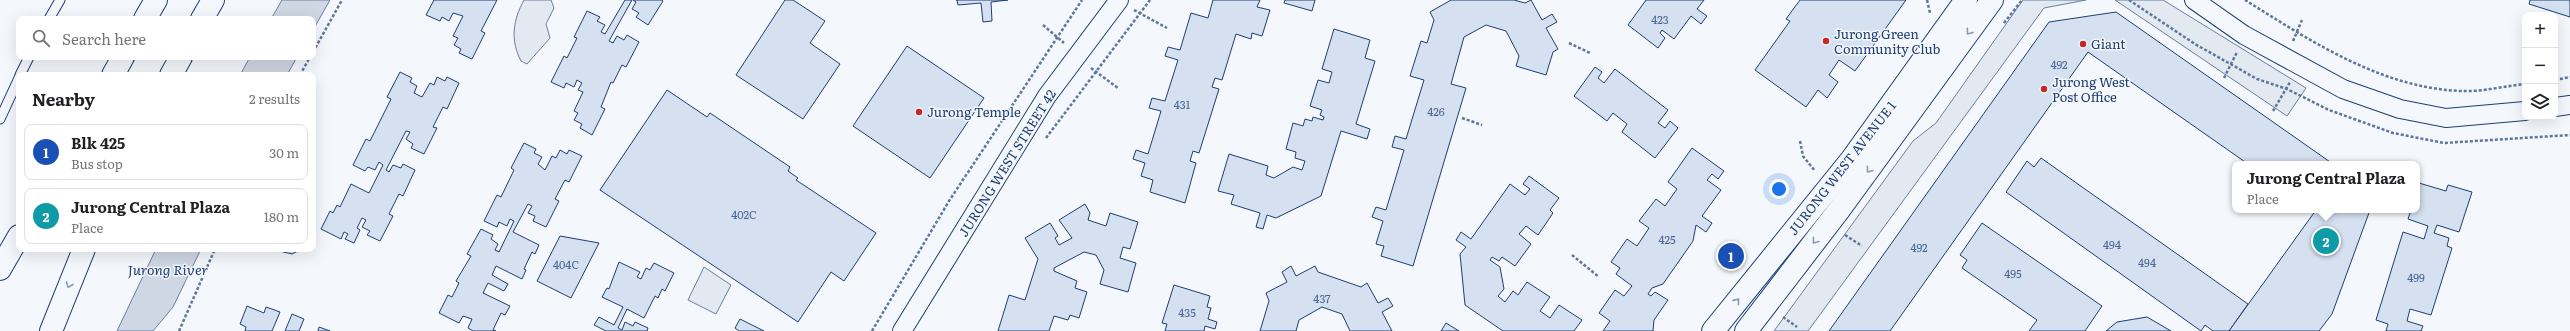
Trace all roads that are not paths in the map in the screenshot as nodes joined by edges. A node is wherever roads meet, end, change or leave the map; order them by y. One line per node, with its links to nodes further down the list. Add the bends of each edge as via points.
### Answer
1 (60, 0): 8 (lane)
2 (156, 0): 9 (main road)
3 (213, 0): 10 (main road)
4 (1966, 0): 27 (main road, JURONG WEST AVENUE 1, one-way to 4, via 1852,159)
5 (1992, 0): 28 (main road, JURONG WEST AVENUE 1, one-way to 28, via 1843,204)
6 (2194, 0): 20 (street, via 2244,35 2299,66 2343,89 2400,109 2446,118)
7 (1126, 4): 26 (street, JURONG WEST STREET 42, via 1047,96)
8 (51, 16)
9 (147, 16)
10 (204, 16)
11 (28, 60): 14 (lane)
12 (121, 60): 15 (main road)
13 (179, 60): 16 (main road)
14 (22, 72)
15 (114, 72)
16 (173, 72)
17 (16, 84): 21 (lane)
18 (2570, 105): 19 (street)
19 (2558, 107)
20 (2522, 111)
21 (0, 119)
22 (16, 241): 24 (main road)
23 (83, 252): 25 (main road, one-way to 25)
24 (0, 269)
25 (51, 331)
26 (902, 331)
27 (1713, 331)
28 (1746, 331)

